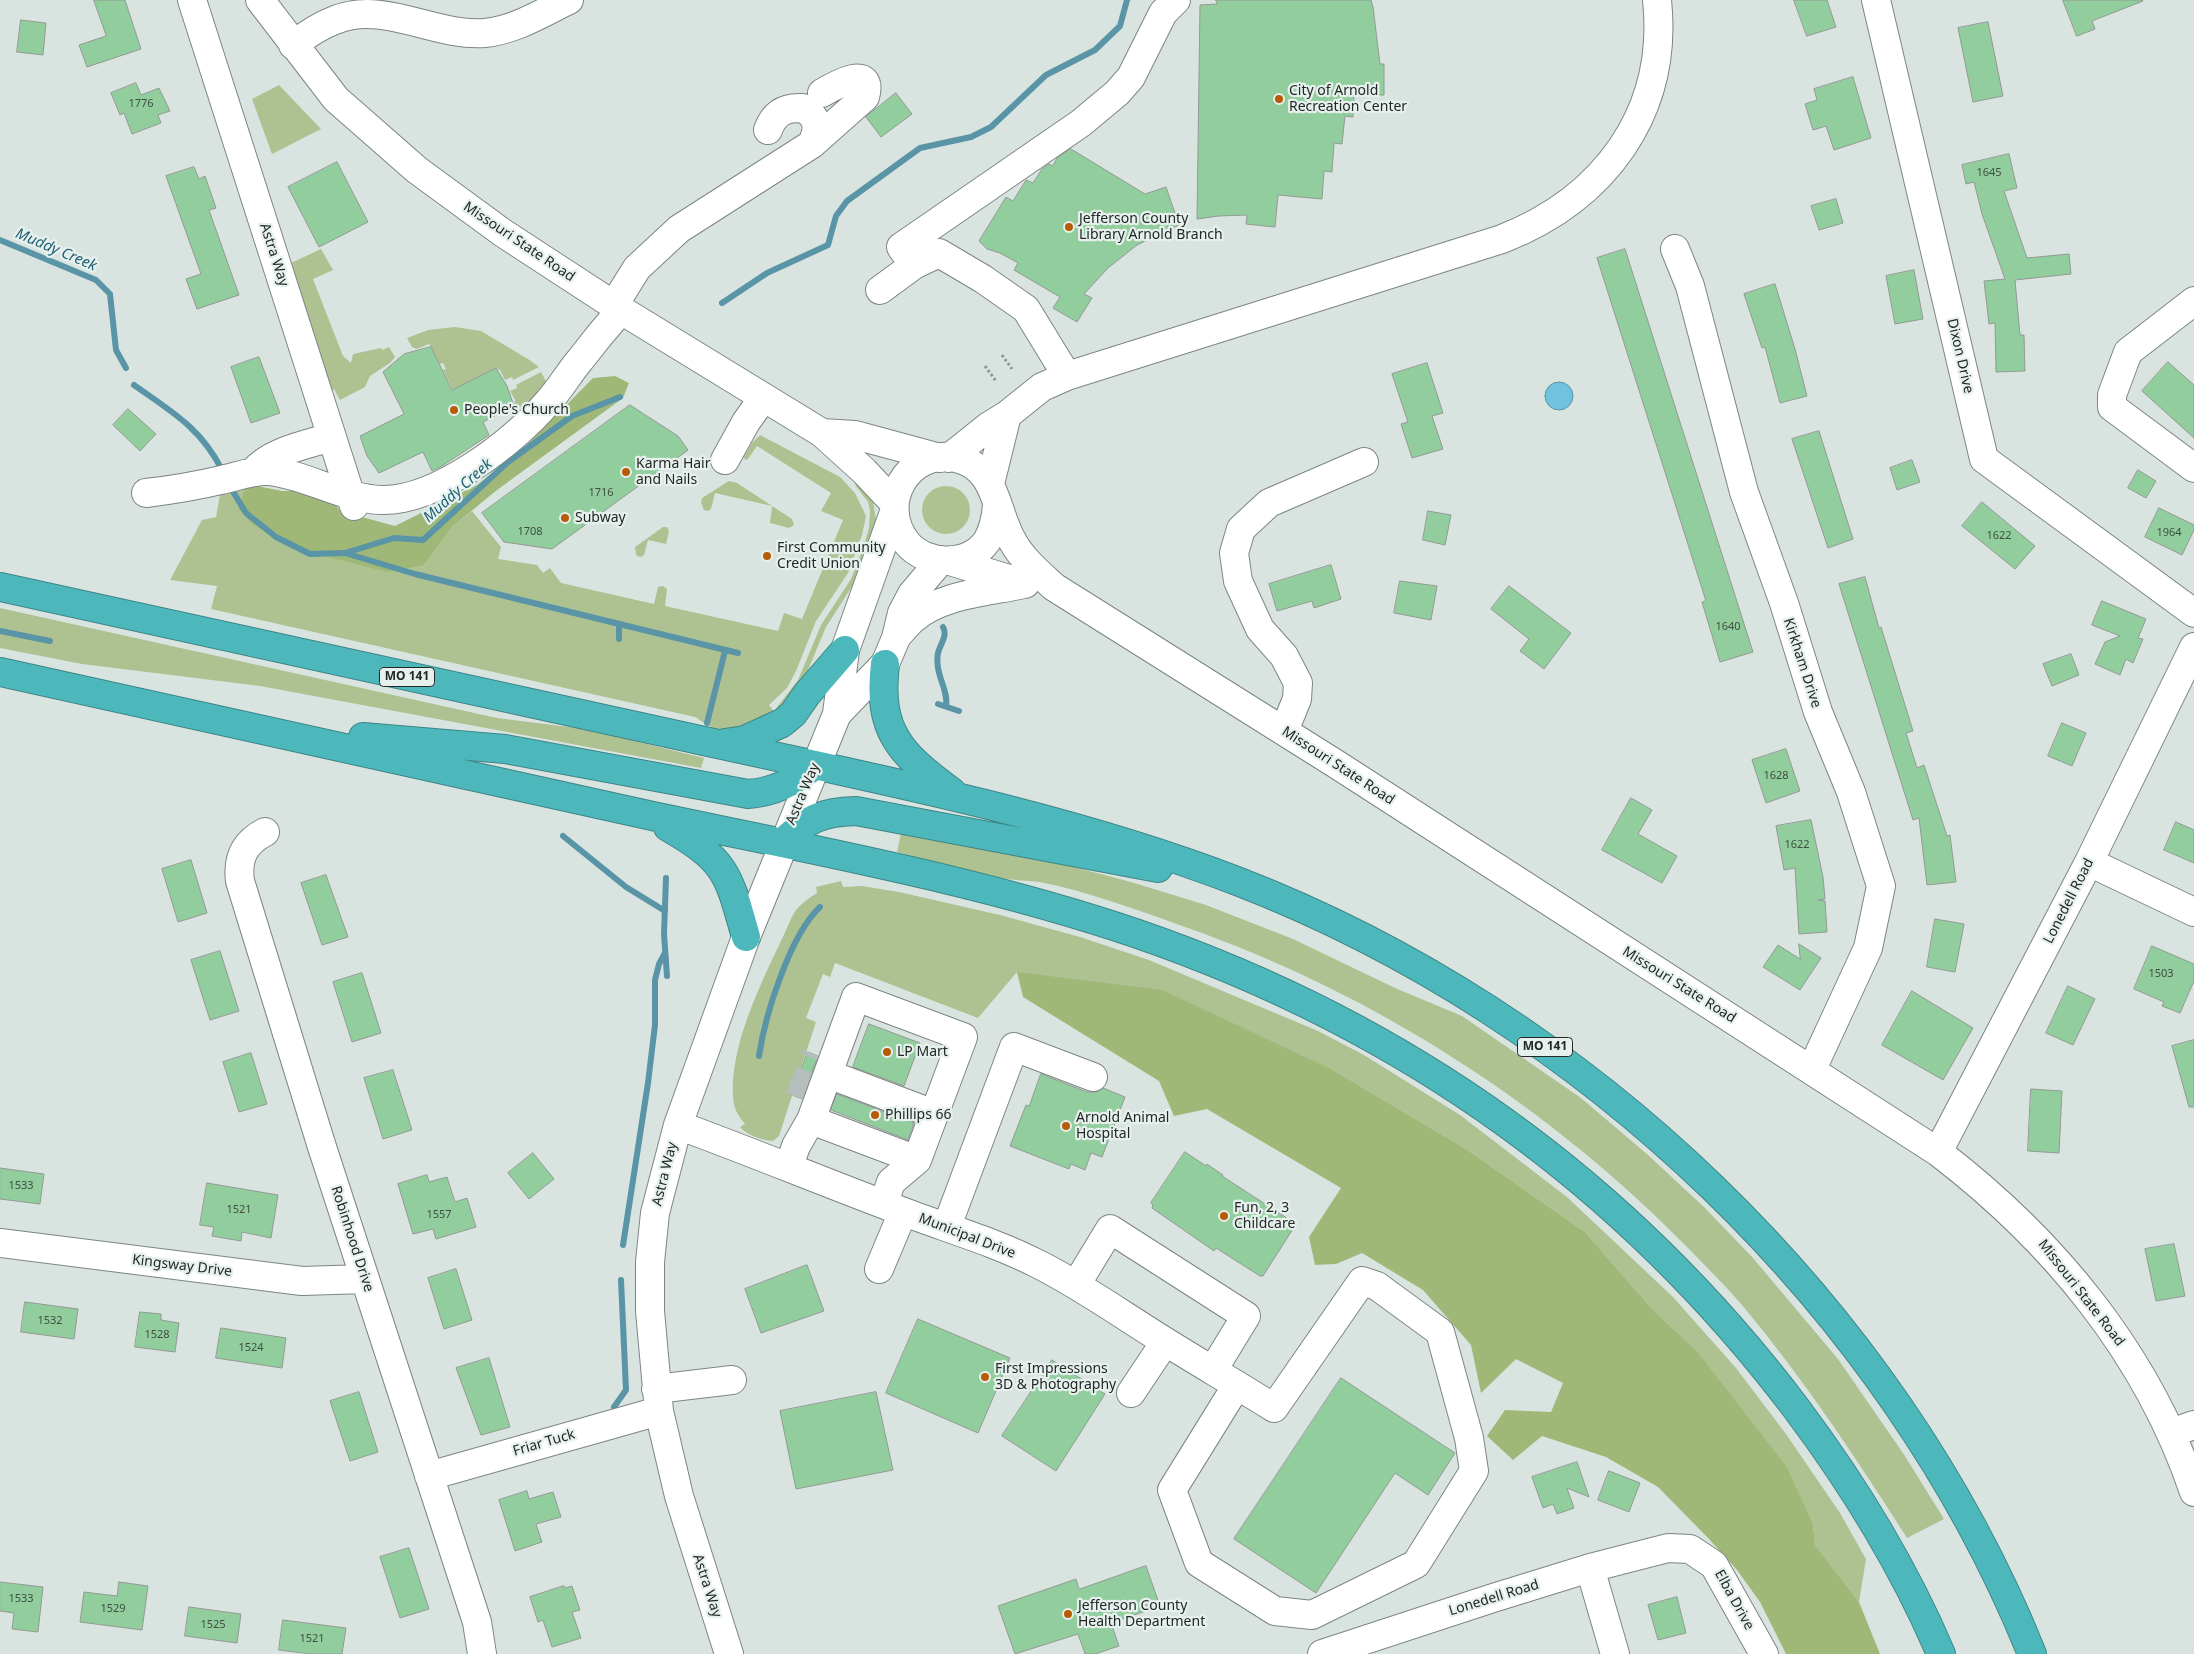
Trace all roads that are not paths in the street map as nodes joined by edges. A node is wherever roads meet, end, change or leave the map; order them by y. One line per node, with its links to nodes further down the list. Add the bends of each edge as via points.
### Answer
1 (192, 0): 22 (street, Astra Way)
2 (260, 0): 9 (street, Missouri State Road)
3 (526, 0): 8 (street)
4 (569, 0): 8 (street)
5 (1176, 0): 14 (street, via 1163,13 1131,77 1117,93 1065,135 901,247)
6 (1657, 0): 18 (street, via 1658,50 1641,113 1617,155 1592,184 1558,212 1502,239)
7 (1884, 2): 36 (street, Dixon Drive, via 1984,459)
8 (515, 26): 9 (street, via 469,33 381,15 356,14 320,26)
9 (293, 45): 17 (street, Missouri State Road, via 336,99 417,170 503,233)
10 (822, 93): 12 (street, via 850,78 859,78 867,90 865,97)
11 (768, 130): 12 (street, via 772,118 782,111 803,108 818,125)
12 (812, 144): 17 (street, via 679,229 637,268)
13 (1674, 248): 56 (street, Kirkham Drive, via 1690,286 1744,492 1818,712 1851,792 1881,886 1868,948)
14 (914, 265): 15 (street); 18 (street, via 938,253 1026,309)
15 (880, 290)
16 (2194, 301): 26 (street, via 2128,352 2112,395 2112,407)
17 (618, 308): 19 (street, Missouri State Road); 30 (street, via 548,403 472,468 439,485 404,497)
18 (1067, 376): 20 (street, via 1042,388)
19 (762, 398): 21 (street, Missouri State Road); 24 (street)
20 (1007, 415): 23 (street); 29 (street)
21 (822, 433): 23 (street, Missouri State Road, via 855,436); 31 (street, Missouri State Road, via 864,471)
22 (331, 437): 27 (street, via 275,456); 30 (street, Astra Way)
23 (944, 458): 29 (street, via 972,464 984,475); 31 (street, via 927,461 905,477 898,488)
24 (725, 460)
25 (1364, 462): 44 (street, via 1269,503 1242,529 1234,553 1238,580 1260,629 1284,656 1298,683 1297,699)
26 (2194, 468)
27 (252, 472): 28 (street, via 188,488); 30 (street, via 269,471 293,477)
28 (146, 493)
29 (994, 495): 32 (street, via 995,524 986,542 970,555); 35 (street, Missouri State Road, via 1012,541)
30 (352, 502)
31 (894, 509): 32 (street, via 900,534 913,549 930,559); 39 (street, Astra Way)
32 (946, 560): 33 (street, Missouri State Road); 37 (street, Astra Way, via 912,594 902,613)
33 (1024, 584): 35 (street, Missouri State Road); 37 (street, via 936,605 914,618)
34 (0, 587): 45 (highway, MO 141)
35 (1054, 587): 44 (street, Missouri State Road)
36 (2194, 613)
37 (896, 638): 40 (street, Astra Way)
38 (2194, 647): 51 (street, Lonedell Road)
39 (845, 650): 42 (street, Astra Way); 45 (highway, via 782,723 745,740)
40 (884, 664): 42 (street, Astra Way); 47 (highway, via 883,708 899,746 922,770)
41 (0, 672): 43 (highway)
42 (837, 714): 46 (street, Astra Way)
43 (252, 728): 46 (highway, via 505,749 748,794 768,792); 48 (highway)
44 (1284, 731): 56 (street, Missouri State Road)
45 (718, 744): 46 (highway, MO 141)
46 (814, 766): 47 (highway, MO 141); 50 (street, Astra Way)
47 (961, 799): 52 (highway, MO 141, via 1100,834)
48 (648, 814): 50 (highway); 54 (highway, via 699,845 721,867 729,881)
49 (264, 832): 68 (street, Robinhood Drive, via 254,837 243,850 240,881)
50 (782, 843): 52 (highway, via 814,818 832,812 856,812); 54 (street, Astra Way); 87 (highway, via 1061,910 1210,960 1352,1026 1420,1064 1486,1108 1580,1180 1668,1259 1772,1376 1820,1440 1863,1506 1902,1574)
51 (2089, 862): 53 (street); 61 (street, Lonedell Road)
52 (1239, 882): 88 (highway, MO 141, via 1347,929 1482,1004 1608,1094 1667,1144 1724,1199 1828,1312 1918,1438 1972,1530)
53 (2194, 912)
54 (746, 937): 60 (street, Astra Way)
55 (822, 1065): 58 (street); 59 (street); 59 (street, via 842,1035 856,997 963,1037)
56 (1812, 1070): 61 (street, Missouri State Road)
57 (1093, 1077): 65 (street, via 1014,1047)
58 (805, 1109): 62 (street); 63 (street)
59 (934, 1114): 63 (street)
60 (678, 1125): 62 (street, Municipal Drive); 75 (street, Astra Way, via 660,1190 650,1262 650,1331)
61 (1938, 1152): 76 (street, Missouri State Road, via 2000,1201 2037,1238 2127,1352 2154,1398)
62 (792, 1156): 64 (street, Municipal Drive)
63 (917, 1160): 64 (street, via 891,1182)
64 (893, 1207): 65 (street, Municipal Drive); 67 (street)
65 (947, 1226): 69 (street, Municipal Drive, via 1038,1264)
66 (0, 1243): 68 (street, Kingsway Drive, via 302,1281)
67 (879, 1269)
68 (365, 1279): 77 (street, Robinhood Drive)
69 (1076, 1285): 70 (street, Municipal Drive); 71 (street, via 1110,1229 1246,1316)
70 (1165, 1342): 71 (street, Municipal Drive); 74 (street)
71 (1213, 1370): 73 (street, Municipal Drive)
72 (732, 1380): 75 (street, Friar Tuck)
73 (1237, 1385): 81 (street, via 1172,1490 1200,1563 1275,1611); 81 (street, Municipal Drive, via 1274,1408 1362,1282 1377,1286 1440,1332 1469,1438 1474,1471 1416,1564)
74 (1131, 1394)
75 (658, 1400): 77 (street, Friar Tuck); 83 (street, Astra Way, via 679,1496)
76 (2183, 1429): 78 (street, Missouri State Road)
77 (429, 1476): 82 (street, Robinhood Drive, via 477,1622)
78 (2194, 1492)
79 (1668, 1548): 80 (street, Lonedell Road); 86 (street, Elba Drive, via 1690,1548 1714,1565)
80 (1590, 1568): 84 (street, Lonedell Road); 85 (street)
81 (1312, 1615): 84 (street)
82 (482, 1654)
83 (729, 1654)
84 (1323, 1654)
85 (1615, 1654)
86 (1764, 1654)
87 (1941, 1654)
88 (2032, 1654)

